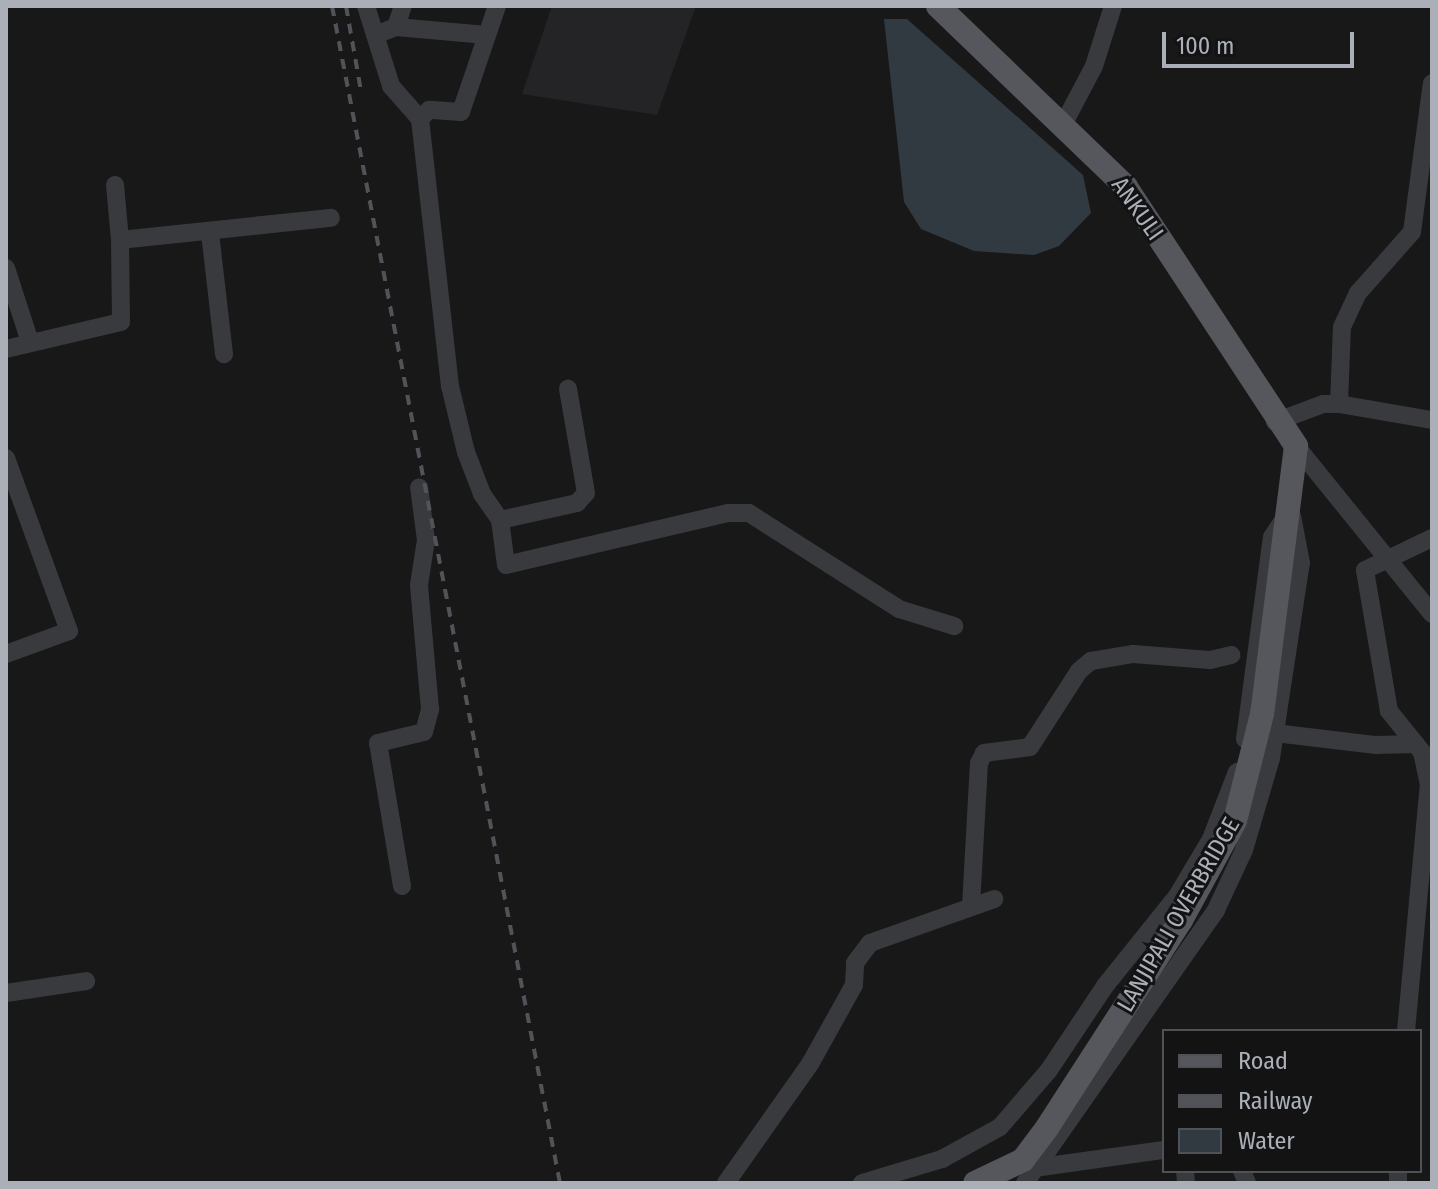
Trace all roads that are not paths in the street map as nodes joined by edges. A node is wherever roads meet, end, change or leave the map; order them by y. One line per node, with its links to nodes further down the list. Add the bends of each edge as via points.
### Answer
1 (366, 6): 7 (street)
2 (403, 6): 6 (street)
3 (497, 6): 8 (street)
4 (938, 6): 12 (main road, ANKULI)
5 (1113, 6): 12 (street, via 1094,66)
6 (396, 27): 7 (street); 8 (street)
7 (375, 35): 10 (street, via 391,86)
8 (487, 35): 10 (street, via 461,112 429,110)
9 (1432, 83): 11 (street)
10 (420, 119): 29 (street, via 458,428 482,494)
11 (1429, 122): 22 (street, via 1412,232 1358,293 1342,327)
12 (1064, 123): 24 (main road, ANKULI, via 1126,187)
13 (115, 185): 16 (street)
14 (331, 218): 15 (street)
15 (210, 233): 16 (street); 20 (street)
16 (120, 240): 18 (street, via 121,322)
17 (6, 268): 18 (street)
18 (30, 342): 19 (street)
19 (6, 349)
20 (224, 354)
21 (568, 389): 29 (street, via 586,493 577,503)
22 (1339, 404): 23 (street); 24 (street, via 1323,404)
23 (1432, 420)
24 (1275, 422): 25 (main road, ANKULI)
25 (1296, 446): 28 (main road, LANJIPALI OVERBRIDGE); 31 (street, via 1345,502)
26 (6, 458): 34 (street, via 69,631)
27 (419, 487): 38 (street, via 426,540 419,585 430,709 424,732 378,743)
28 (1290, 510): 36 (street, via 1301,563); 47 (street, via 1272,537 1248,725 1235,779 1211,839 1177,896 1105,986 1049,1070 1000,1127 942,1159); 48 (main road, LANJIPALI OVERBRIDGE, via 1262,714 1235,821 1128,1006 1032,1148 1009,1171)
29 (500, 520): 33 (street, via 506,565 728,513 749,513 899,609)
30 (1432, 538): 31 (street)
31 (1382, 557): 32 (street); 37 (street, via 1365,570 1389,711)
32 (1432, 614)
33 (954, 626)
34 (6, 654)
35 (1231, 655): 40 (street, via 1210,660 1133,654 1091,661 1079,671 1030,747 984,753 979,763)
36 (1275, 733): 37 (street, via 1376,745); 45 (street, via 1249,836 1216,910)
37 (1416, 744): 43 (street, via 1429,785)
38 (402, 886)
39 (994, 899): 40 (street)
40 (971, 906): 46 (street, via 870,943 861,953 854,985 810,1064)
41 (86, 981): 42 (street)
42 (6, 993)
43 (1406, 1029)
44 (1162, 1150): 45 (street)
45 (1041, 1167): 49 (street)
46 (726, 1183)
47 (862, 1183)
48 (975, 1183)
49 (1025, 1183)

